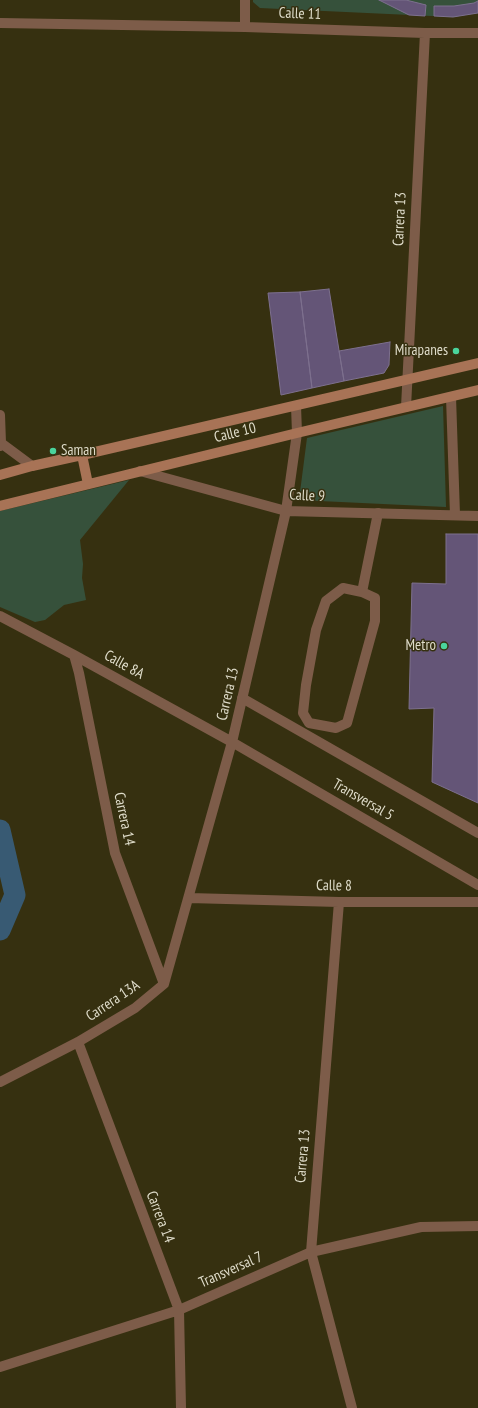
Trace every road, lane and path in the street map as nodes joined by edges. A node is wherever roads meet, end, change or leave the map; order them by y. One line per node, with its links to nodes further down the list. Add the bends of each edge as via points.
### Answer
1 (245, 0): 3 (street)
2 (0, 23): 3 (street, Calle 11)
3 (245, 27): 4 (street, Calle 11)
4 (425, 33): 5 (street, Calle 11); 7 (street, Carrera 13)
5 (478, 33)
6 (478, 363): 7 (main road, Calle 10)
7 (407, 380): 10 (main road, Calle 10); 11 (street, Carrera 13)
8 (478, 390): 9 (main road, Calle 10)
9 (451, 397): 11 (main road, Calle 10); 23 (street)
10 (296, 406): 13 (street, Carrera 13); 15 (main road, Calle 10)
11 (406, 407): 13 (main road, Calle 10)
12 (0, 415): 14 (street)
13 (297, 433): 17 (main road, Calle 10); 21 (street, Carrera 13)
14 (1, 444): 16 (street)
15 (82, 455): 16 (main road, Calle 10); 19 (main road)
16 (32, 466): 18 (main road, Calle 10)
17 (140, 471): 19 (main road, Calle 10); 21 (street, Calle 9)
18 (0, 475)
19 (88, 484): 20 (main road, Calle 10)
20 (0, 506)
21 (286, 511): 22 (street, Calle 9); 28 (street, Carrera 13)
22 (378, 513): 23 (street, Calle 9); 25 (street)
23 (455, 515): 24 (street, Calle 9)
24 (478, 516)
25 (362, 592): 25 (street, via 343,588 326,601 316,630 302,713 309,723 336,728 347,723 375,621 374,598)
26 (0, 616): 27 (street, Calle 8A)
27 (74, 655): 29 (street, Calle 8A); 35 (street, Carrera 14, via 115,853)
28 (242, 698): 29 (street, Carrera 13); 30 (street, Transversal 5)
29 (232, 742): 31 (street, Transversal 5); 32 (street, Carrera 13)
30 (478, 833)
31 (478, 885)
32 (189, 898): 33 (street, Calle 8); 35 (street, Carrera 13)
33 (339, 902): 34 (street, Calle 8); 39 (street, Carrera 13)
34 (478, 902)
35 (164, 984): 36 (street, Carrera 13A, via 135,1008)
36 (78, 1042): 37 (street, Carrera 13A); 40 (street, Carrera 14)
37 (0, 1082)
38 (478, 1226): 39 (street, Transversal 7, via 421,1227)
39 (311, 1252): 40 (street, Transversal 7); 43 (street, Carrera 13)
40 (179, 1310): 41 (street, Transversal 7); 42 (street, Carrera 14)
41 (0, 1367)
42 (180, 1408)
43 (352, 1408)

